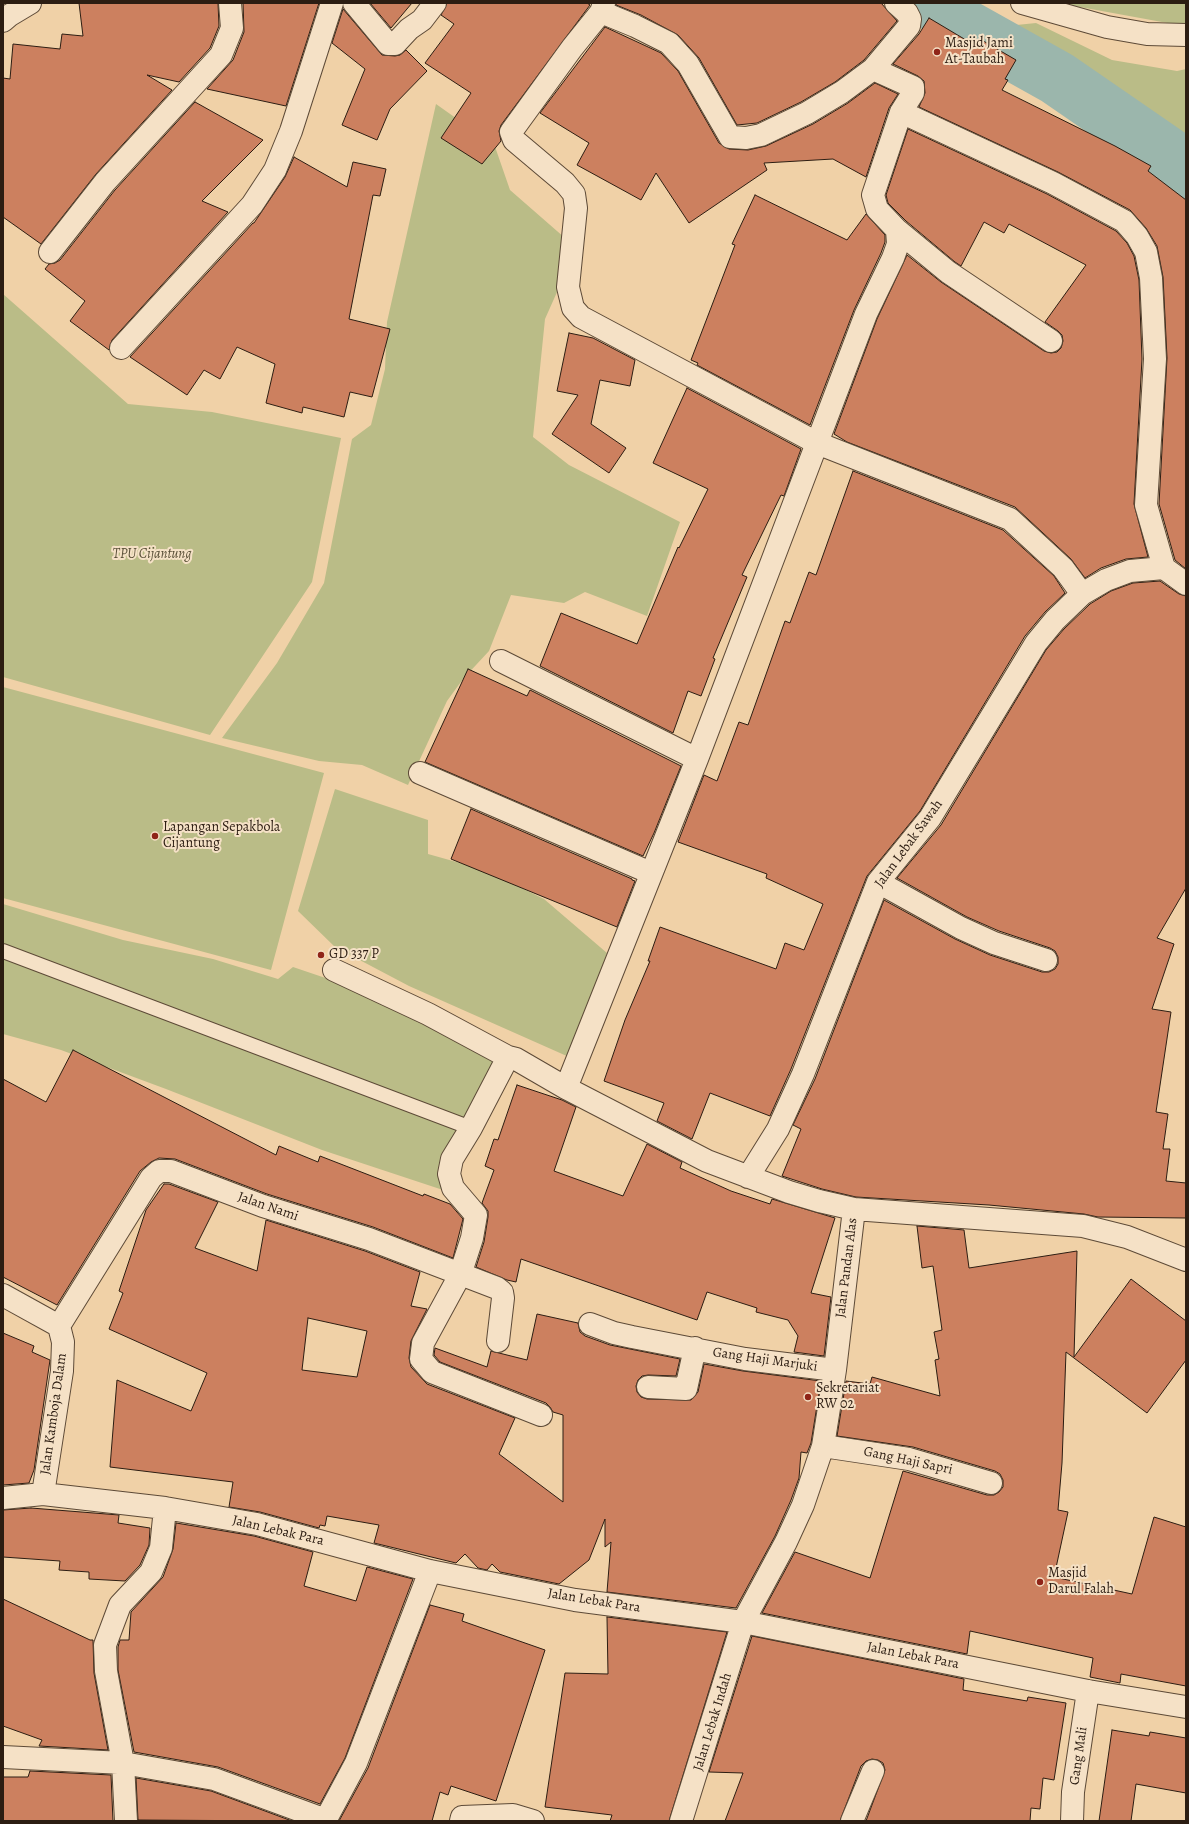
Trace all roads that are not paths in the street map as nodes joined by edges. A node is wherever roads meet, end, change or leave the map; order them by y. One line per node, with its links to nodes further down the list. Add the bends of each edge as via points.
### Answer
1 (30, 3): 9 (street)
2 (230, 3): 14 (street, via 232,28 221,55 105,182)
3 (332, 3): 16 (street, via 291,131 275,170 252,205)
4 (354, 3): 5 (street, via 388,44 395,44 422,20)
5 (435, 3)
6 (896, 3): 11 (street, via 907,13 910,19 909,26)
7 (1022, 3): 10 (street, via 1107,27 1147,34)
8 (603, 8): 11 (street, via 669,43 688,64 730,137 761,136 807,113); 17 (street, via 511,132 514,140 565,183 574,194 576,208 568,287 573,308 581,317)
9 (3, 21)
10 (1186, 35)
11 (873, 69): 12 (street, via 913,87 913,93)
12 (901, 112): 13 (street, via 873,195 877,209); 18 (street, via 1053,183 1124,221 1137,236 1146,252 1151,278 1154,359 1146,505)
13 (897, 230): 15 (street, via 948,272); 17 (street, via 898,244 866,314)
14 (50, 252)
15 (1051, 341)
16 (120, 348)
17 (817, 443): 20 (street, via 1010,519 1063,568); 22 (street)
18 (1164, 568): 19 (street); 20 (street, Jalan Lebak Sawah, via 1130,571 1106,580)
19 (1186, 584)
20 (1082, 594): 25 (street, Jalan Lebak Sawah, via 1036,643 930,818)
21 (501, 661): 22 (street)
22 (697, 759): 24 (street)
23 (420, 773): 24 (street)
24 (651, 873): 30 (street)
25 (878, 882): 27 (street, via 961,928 994,943); 32 (street, Jalan Lebak Sawah, via 803,1074 778,1129)
26 (3, 951): 31 (lane, via 289,1057)
27 (1046, 960)
28 (334, 970): 29 (street, Jalan Pandan Alas, via 428,1014)
29 (508, 1057): 30 (street, Jalan Pandan Alas, via 516,1059); 31 (street)
30 (566, 1088): 32 (street, Jalan Pandan Alas, via 707,1161)
31 (471, 1128): 35 (street, via 452,1159 449,1174 453,1188 476,1215 472,1238)
32 (748, 1177): 33 (street, Jalan Pandan Alas, via 819,1201)
33 (854, 1209): 34 (street, via 1083,1226 1128,1236); 41 (street, Jalan Pandan Alas)
34 (1186, 1260)
35 (460, 1275): 38 (street, Jalan Nami, via 369,1239 263,1206 162,1170 151,1178); 39 (street, Jalan Nami, via 502,1292); 43 (street, via 423,1344 421,1354 424,1364 432,1372)
36 (3, 1295): 38 (street)
37 (590, 1324): 40 (street, Gang Haji Marjuki, via 614,1333)
38 (59, 1326): 46 (street, Jalan Kamboja Dalam, via 63,1342 62,1371)
39 (498, 1342)
40 (695, 1348): 41 (street, Gang Haji Marjuki, via 745,1359); 42 (street, Gang Haji Marjuki, via 686,1390)
41 (835, 1370): 44 (street, Jalan Pandan Alas)
42 (648, 1387)
43 (541, 1415)
44 (823, 1446): 45 (street, Gang Haji Sapri, via 909,1459); 50 (street, Jalan Pandan Alas, via 803,1505)
45 (992, 1483)
46 (43, 1494): 47 (street, Jalan Lebak Para); 48 (street, Jalan Lebak Para)
47 (3, 1498)
48 (165, 1508): 49 (street, Jalan Lebak Para, via 257,1524); 54 (street, via 161,1548 151,1572 120,1605 105,1645 106,1671)
49 (430, 1571): 50 (street, Jalan Lebak Para, via 575,1600); 56 (street, via 356,1763)
50 (743, 1622): 51 (street, Jalan Lebak Para); 60 (street, Jalan Lebak Indah)
51 (1088, 1691): 52 (street, Jalan Lebak Para); 62 (street, Gang Mali, via 1073,1792)
52 (1186, 1707)
53 (3, 1757): 54 (street)
54 (123, 1763): 56 (street, via 214,1779); 57 (street)
55 (874, 1771): 61 (street)
56 (326, 1820)
57 (126, 1821)
58 (461, 1821): 59 (street, via 462,1817 513,1816)
59 (533, 1821)
60 (681, 1821)
61 (852, 1821)
62 (1072, 1821)

